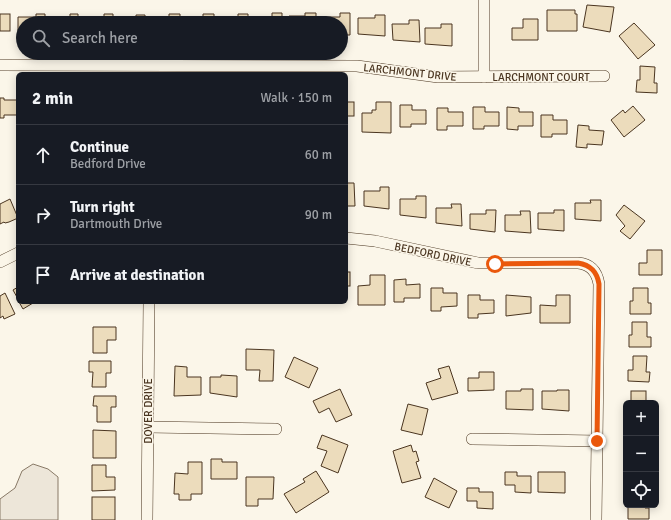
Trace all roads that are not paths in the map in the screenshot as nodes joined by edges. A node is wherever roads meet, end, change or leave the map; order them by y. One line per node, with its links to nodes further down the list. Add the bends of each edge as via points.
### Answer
1 (484, 0): 5 (street, LARCHMONT COURT)
2 (0, 65): 3 (street, LARCHMONT DRIVE)
3 (298, 70): 5 (street, LARCHMONT DRIVE, via 357,66 438,77)
4 (604, 76): 5 (street, LARCHMONT COURT)
5 (484, 77)
6 (348, 238): 13 (street, BEDFORD DRIVE, via 375,241 478,263 578,263 590,267 597,275 599,284)
7 (16, 254): 8 (street)
8 (0, 262)
9 (148, 304): 10 (street, DOVER DRIVE)
10 (148, 427): 11 (street); 14 (street, DOVER DRIVE)
11 (276, 428)
12 (472, 439): 13 (street)
13 (597, 441): 15 (street)
14 (147, 520)
15 (596, 520)

